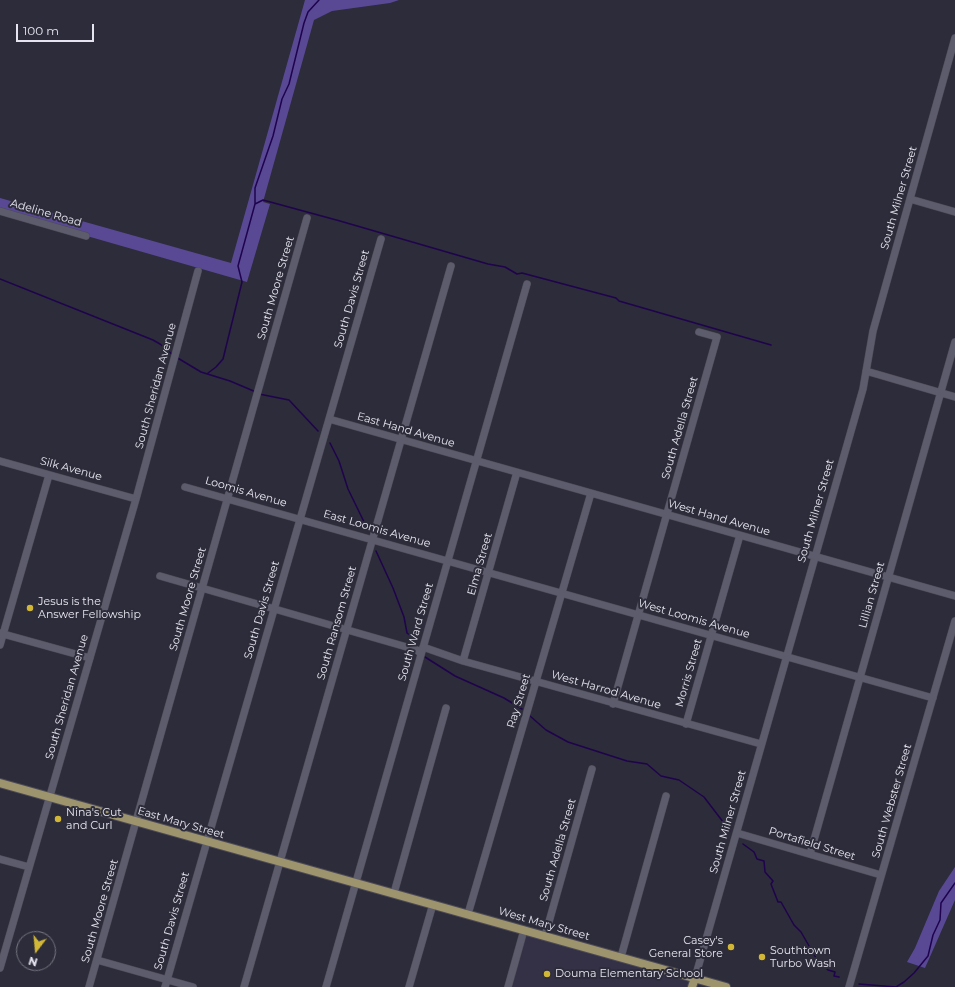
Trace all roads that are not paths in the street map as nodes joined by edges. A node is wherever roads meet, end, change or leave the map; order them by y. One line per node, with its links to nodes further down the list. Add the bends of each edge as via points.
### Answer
1 (955, 38): 2 (street, South Milner Street)
2 (910, 199): 4 (street); 13 (street, South Milner Street, via 873,331)
3 (0, 212): 6 (street, Adeline Road)
4 (955, 212)
5 (307, 218): 25 (street, South Moore Street)
6 (86, 236)
7 (381, 239): 16 (street, South Davis Street)
8 (451, 266): 17 (street, South Ransom Street)
9 (198, 271): 24 (street, South Sheridan Avenue)
10 (527, 284): 19 (street, South Ward Street)
11 (699, 332): 26 (street, South Adella Street, via 717,337)
12 (955, 342): 14 (street, Lillian Street)
13 (866, 372): 14 (street); 30 (street, South Milner Street)
14 (940, 393): 15 (street); 34 (street, Lillian Street)
15 (955, 398)
16 (329, 419): 17 (street, East Hand Avenue); 27 (street, South Davis Street)
17 (401, 440): 19 (street, East Hand Avenue); 29 (street, South Ransom Street)
18 (0, 461): 21 (street, Silk Avenue)
19 (477, 461): 20 (street, West Hand Avenue); 31 (street, South Ward Street)
20 (518, 472): 23 (street, West Hand Avenue); 32 (street, Elma Street)
21 (48, 475): 24 (street, Silk Avenue); 42 (street)
22 (185, 487): 25 (street, Loomis Avenue)
23 (591, 493): 26 (street, West Hand Avenue); 36 (street, Ray Street)
24 (136, 499): 47 (street, South Sheridan Avenue)
25 (228, 499): 27 (street, Loomis Avenue); 35 (street, South Moore Street)
26 (666, 514): 28 (street, West Hand Avenue); 39 (street, South Adella Street)
27 (300, 519): 29 (street, East Loomis Avenue); 38 (street, South Davis Street)
28 (740, 535): 30 (street, West Hand Avenue); 43 (street, Morris Street)
29 (372, 540): 31 (street, East Loomis Avenue); 41 (street, South Ransom Street)
30 (815, 556): 34 (street, West Hand Avenue); 46 (street, South Milner Street)
31 (448, 561): 32 (street, West Loomis Avenue); 45 (street, South Ward Street)
32 (488, 572): 36 (street, West Loomis Avenue); 48 (street, Elma Street)
33 (160, 576): 35 (street, West Harrod Avenue)
34 (888, 577): 37 (street, West Hand Avenue); 49 (street, Lillian Street)
35 (202, 588): 38 (street, West Harrod Avenue); 60 (street, South Moore Street)
36 (562, 593): 39 (street, West Loomis Avenue); 50 (street, Ray Street)
37 (955, 596)
38 (274, 609): 41 (street, West Harrod Avenue); 62 (street, South Davis Street)
39 (638, 615): 43 (street, West Loomis Avenue); 52 (street, South Adella Street)
40 (955, 621): 51 (street, South Webster Street)
41 (346, 630): 45 (street, West Harrod Avenue); 65 (street, South Ransom Street)
42 (2, 633): 44 (street); 47 (street)
43 (711, 635): 46 (street, West Loomis Avenue); 54 (street, Morris Street)
44 (0, 645)
45 (422, 651): 48 (street, West Harrod Avenue); 68 (street, South Ward Street)
46 (786, 656): 49 (street, West Loomis Avenue); 55 (street, South Milner Street)
47 (90, 658): 59 (street, South Sheridan Avenue)
48 (463, 662): 50 (street, West Harrod Avenue)
49 (860, 677): 51 (street, West Loomis Avenue); 63 (street, Lillian Street)
50 (537, 682): 52 (street, West Harrod Avenue); 71 (street, Ray Street)
51 (933, 698): 67 (street, South Webster Street)
52 (613, 704): 54 (street, West Harrod Avenue)
53 (446, 708): 69 (street)
54 (686, 724): 55 (street, West Harrod Avenue)
55 (761, 744): 61 (street, South Milner Street)
56 (592, 769): 73 (street, South Adella Street)
57 (0, 783): 59 (main road, East Mary Street)
58 (666, 796): 76 (street)
59 (49, 797): 60 (main road, East Mary Street); 66 (street, South Sheridan Avenue)
60 (136, 822): 62 (main road, East Mary Street); 77 (street, South Moore Street)
61 (737, 833): 63 (street, Portafield Street); 79 (street, South Milner Street)
62 (207, 842): 65 (main road, East Mary Street); 80 (street, South Davis Street)
63 (810, 854): 67 (street, Portafield Street)
64 (0, 859): 66 (street)
65 (280, 862): 68 (main road, East Mary Street); 83 (street, South Ransom Street)
66 (29, 867): 75 (street, South Sheridan Avenue)
67 (881, 876): 89 (street, South Webster Street)
68 (356, 884): 69 (main road, West Mary Street); 84 (street, South Ward Street)
69 (394, 893): 70 (main road, West Mary Street)
70 (433, 904): 71 (main road, West Mary Street); 85 (street)
71 (468, 914): 72 (main road, West Mary Street)
72 (524, 930): 73 (main road, West Mary Street); 86 (street)
73 (545, 936): 76 (main road, West Mary Street)
74 (0, 938): 75 (street)
75 (8, 940): 78 (street, South Sheridan Avenue)
76 (621, 957): 79 (main road, West Mary Street)
77 (97, 960): 80 (street); 81 (street, South Moore Street)
78 (0, 968)
79 (694, 978): 87 (main road, South Milner Street); 88 (main road, West Mary Street)
80 (166, 983): 82 (street)
81 (90, 987)
82 (193, 987)
83 (244, 987)
84 (326, 987)
85 (409, 987)
86 (508, 987)
87 (692, 987)
88 (726, 987)
89 (849, 987)

